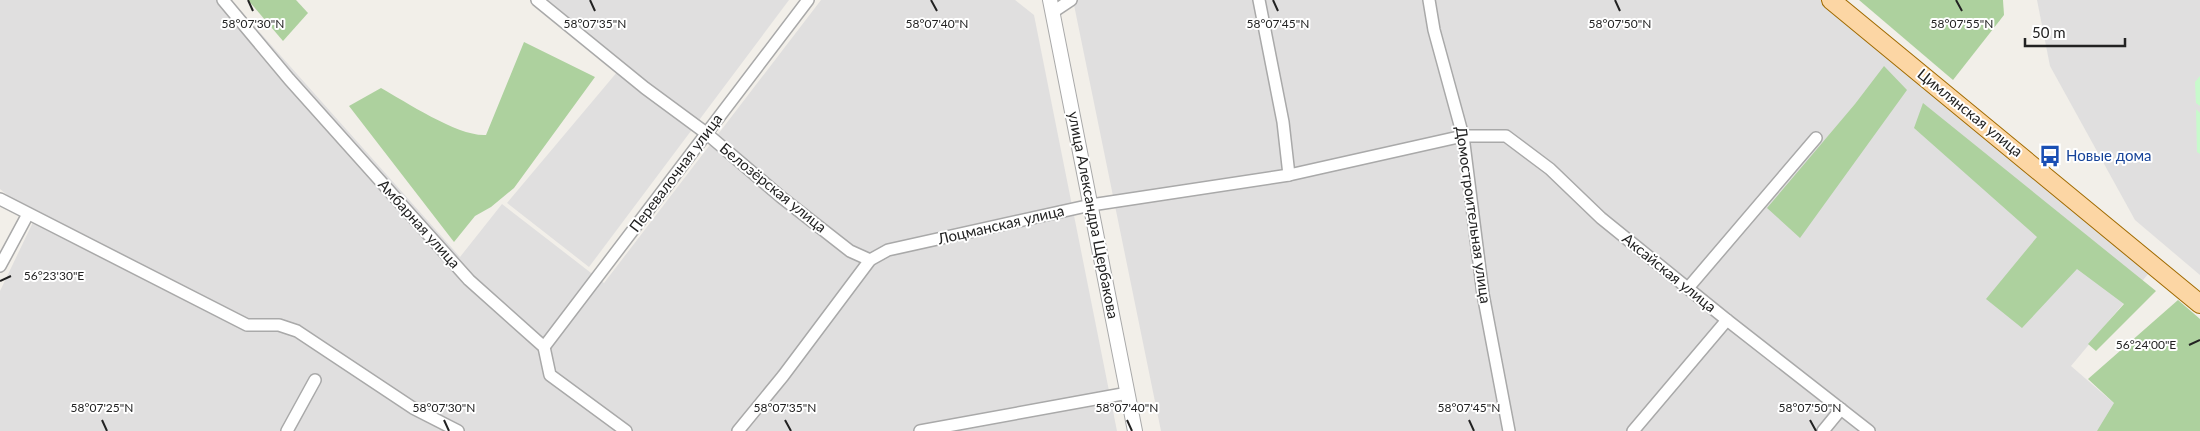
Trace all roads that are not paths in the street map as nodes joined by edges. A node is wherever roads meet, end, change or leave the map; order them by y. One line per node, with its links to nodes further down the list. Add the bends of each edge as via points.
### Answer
1 (223, 0): 21 (street, Амбарная улица, via 289,79 469,280)
2 (537, 0): 9 (street, Белозёрская улица)
3 (808, 0): 9 (street, Перевалочная улица)
4 (1072, 0): 8 (street)
5 (1259, 0): 12 (street, via 1283,122)
6 (1430, 0): 10 (street, Домостроительная улица, via 1434,30)
7 (1831, 0): 19 (main road, Цимлянская улица)
8 (1051, 6): 14 (street, улица Александра Щербакова)
9 (706, 133): 16 (street, Белозёрская улица, via 780,197 850,251); 21 (street, Перевалочная улица)
10 (1464, 136): 12 (street, Лоцманская улица); 18 (street, Аксайская улица, via 1506,136 1550,169 1601,218); 31 (street, Домостроительная улица, via 1483,294)
11 (1816, 138): 18 (street)
12 (1289, 175): 14 (street, Лоцманская улица)
13 (0, 199): 15 (street)
14 (1091, 205): 16 (street, Лоцманская улица, via 888,250); 23 (street, улица Александра Щербакова)
15 (28, 214): 17 (street); 26 (street, via 247,325 279,325 297,331 413,408)
16 (870, 260): 28 (street, Лоцманская улица)
17 (0, 266)
18 (1688, 288): 20 (street, Аксайская улица)
19 (2200, 304)
20 (1727, 320): 24 (street, Аксайская улица); 32 (street)
21 (544, 347): 27 (street, via 550,376)
22 (315, 380): 25 (street)
23 (1128, 393): 29 (street); 30 (street, улица Александра Щербакова)
24 (1841, 409): 33 (street); 34 (street, Аксайская улица)
25 (287, 431)
26 (458, 431)
27 (626, 431)
28 (738, 431)
29 (920, 431)
30 (1135, 431)
31 (1510, 431)
32 (1633, 431)
33 (1823, 431)
34 (1869, 431)

